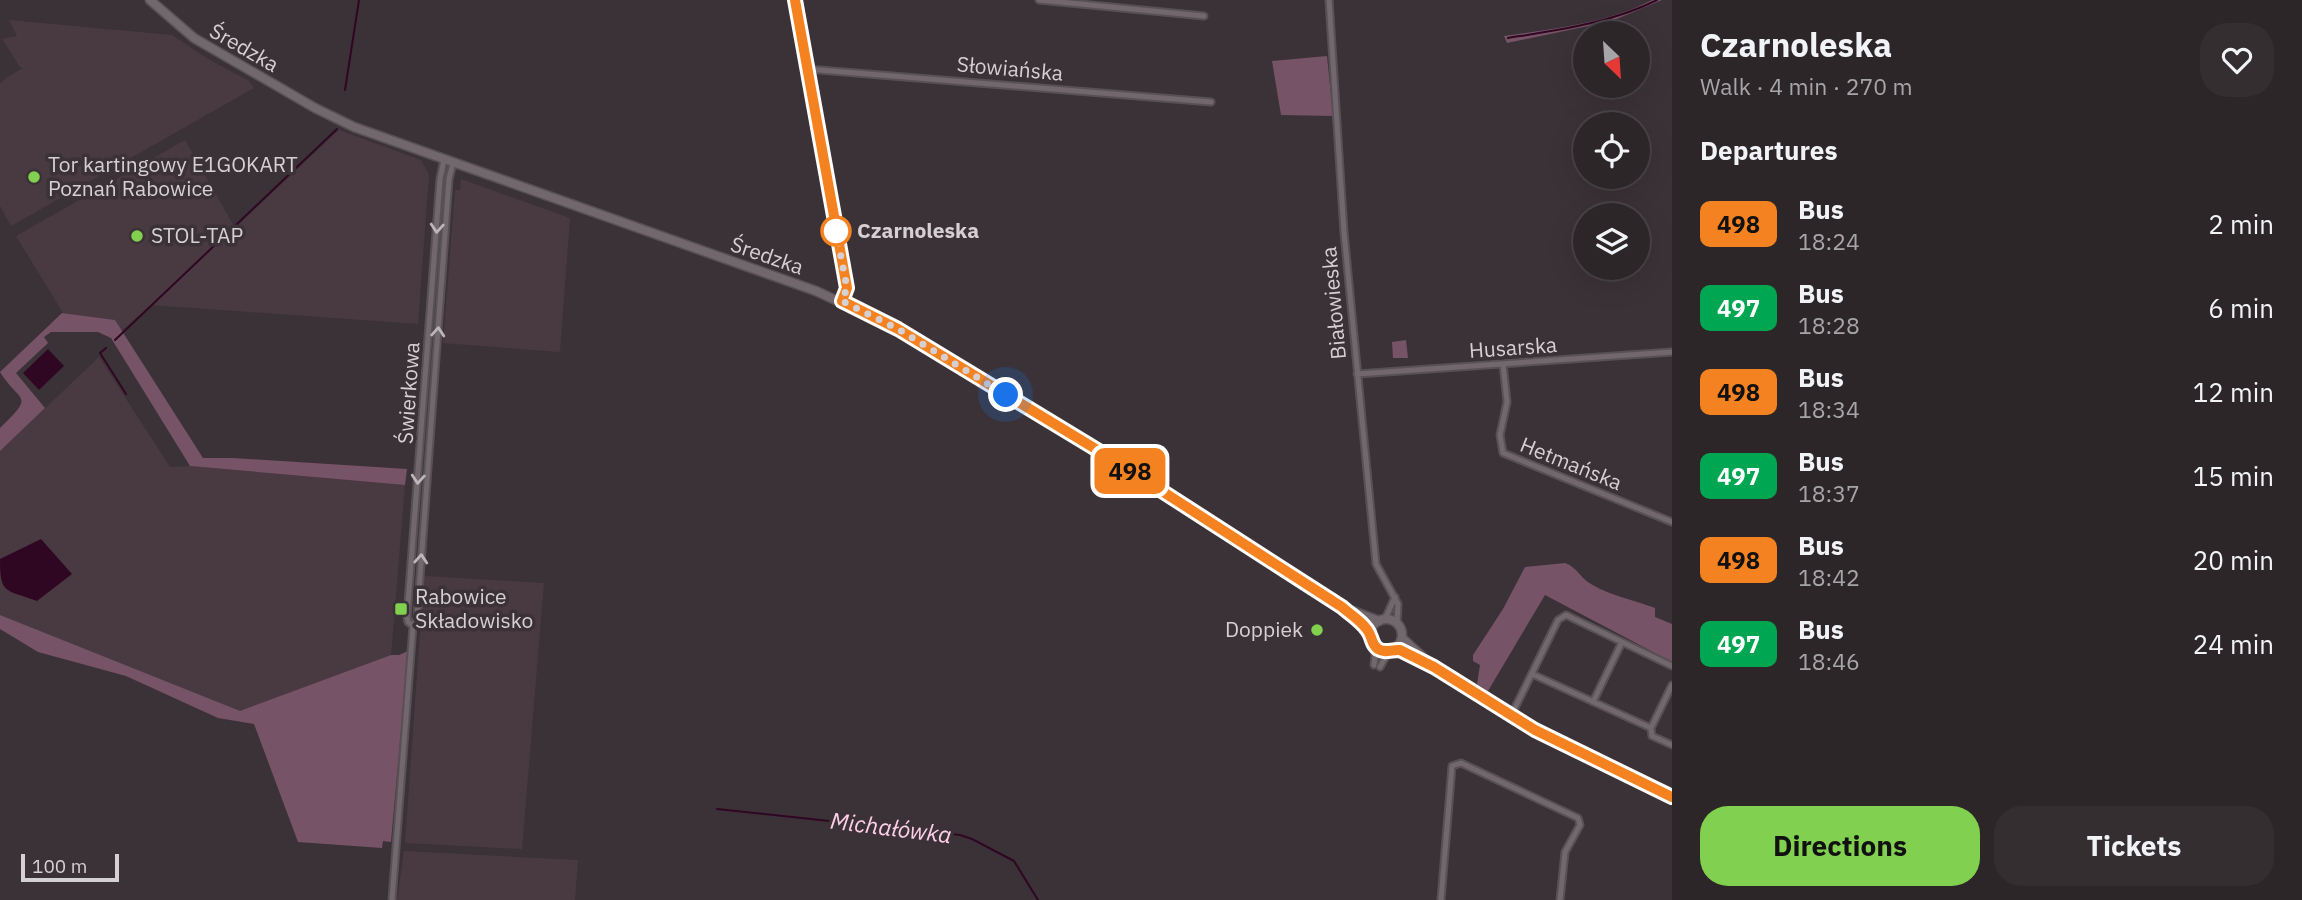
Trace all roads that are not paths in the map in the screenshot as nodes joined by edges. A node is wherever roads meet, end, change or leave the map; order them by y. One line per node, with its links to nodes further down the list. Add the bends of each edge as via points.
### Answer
1 (150, 0): 8 (street, Średzka, via 182,30 315,108)
2 (795, 0): 6 (street)
3 (1039, 0): 5 (street)
4 (1329, 0): 12 (street, Białowieska)
5 (1205, 16)
6 (807, 69): 7 (street, Słowiańska); 9 (street, via 847,288)
7 (1211, 102)
8 (449, 162): 9 (street, Średzka); 18 (street, Świerkowa, one-way to 8); 18 (street, Świerkowa, one-way to 18, via 440,179 407,617)
9 (842, 301): 15 (street, Średzka, via 898,329 1125,467)
10 (1672, 352): 11 (street, Husarska)
11 (1503, 364): 12 (street, Husarska); 13 (street, Hetmańska, via 1507,402 1500,435 1503,453)
12 (1357, 374): 14 (street, Białowieska, via 1376,564)
13 (1672, 522)
14 (1395, 597): 16 (street); 17 (street, Białowieska)
15 (1342, 607): 16 (street, Średzka); 19 (street, Średzka)
16 (1382, 620): 17 (street); 19 (street)
17 (1397, 624): 20 (street)
18 (413, 626): 33 (street, Świerkowa)
19 (1370, 635): 22 (street)
20 (1402, 638): 23 (street); 25 (street)
21 (1622, 642): 24 (street); 26 (street, via 1566,615); 28 (street)
22 (1376, 648): 23 (street); 23 (street, via 1377,666)
23 (1392, 650): 25 (street)
24 (1672, 666)
25 (1434, 667): 29 (street)
26 (1532, 674): 28 (street); 29 (street)
27 (1672, 685): 30 (street)
28 (1593, 702): 30 (street)
29 (1511, 716): 32 (street)
30 (1651, 728): 31 (street, via 1652,736)
31 (1672, 746)
32 (1672, 797)
33 (392, 900)
34 (1441, 900): 35 (street, via 1452,766 1461,763 1578,818 1580,825 1565,852)
35 (1560, 900)

